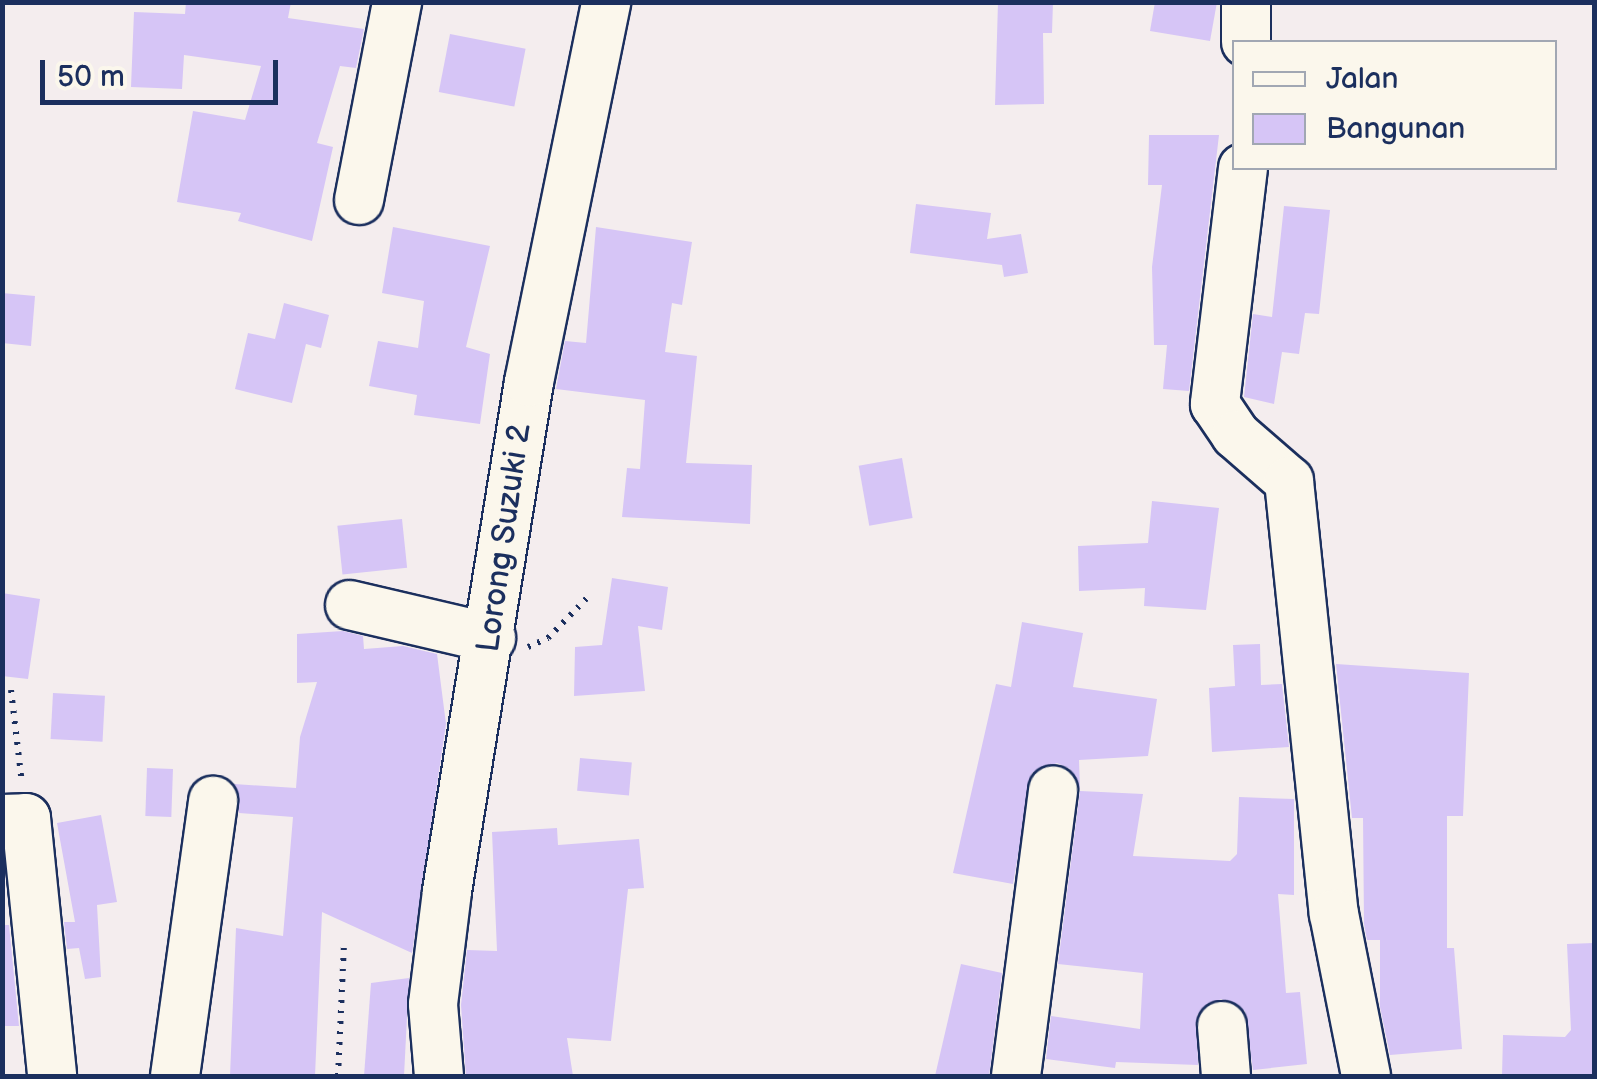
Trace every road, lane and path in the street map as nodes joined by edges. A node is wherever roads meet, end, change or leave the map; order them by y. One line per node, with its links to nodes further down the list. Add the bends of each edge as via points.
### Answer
1 (397, 2): 6 (street)
2 (606, 2): 9 (street, Lorong Suzuki 2, via 529,382)
3 (1246, 2): 4 (street)
4 (1246, 40)
5 (1243, 170): 22 (street, via 1214,404 1236,435 1289,480 1334,914)
6 (359, 200)
7 (588, 598): 9 (path, via 548,638)
8 (350, 605): 9 (street)
9 (489, 651): 19 (street, Lorong Suzuki 2, via 435,972)
10 (10, 690): 13 (path)
11 (1053, 790): 20 (street)
12 (212, 800): 17 (street)
13 (14, 818): 16 (street)
14 (344, 942): 18 (path)
15 (1222, 1026): 21 (street)
16 (52, 1076)
17 (175, 1076)
18 (338, 1076)
19 (439, 1076)
20 (1016, 1076)
21 (1226, 1076)
22 (1366, 1076)

